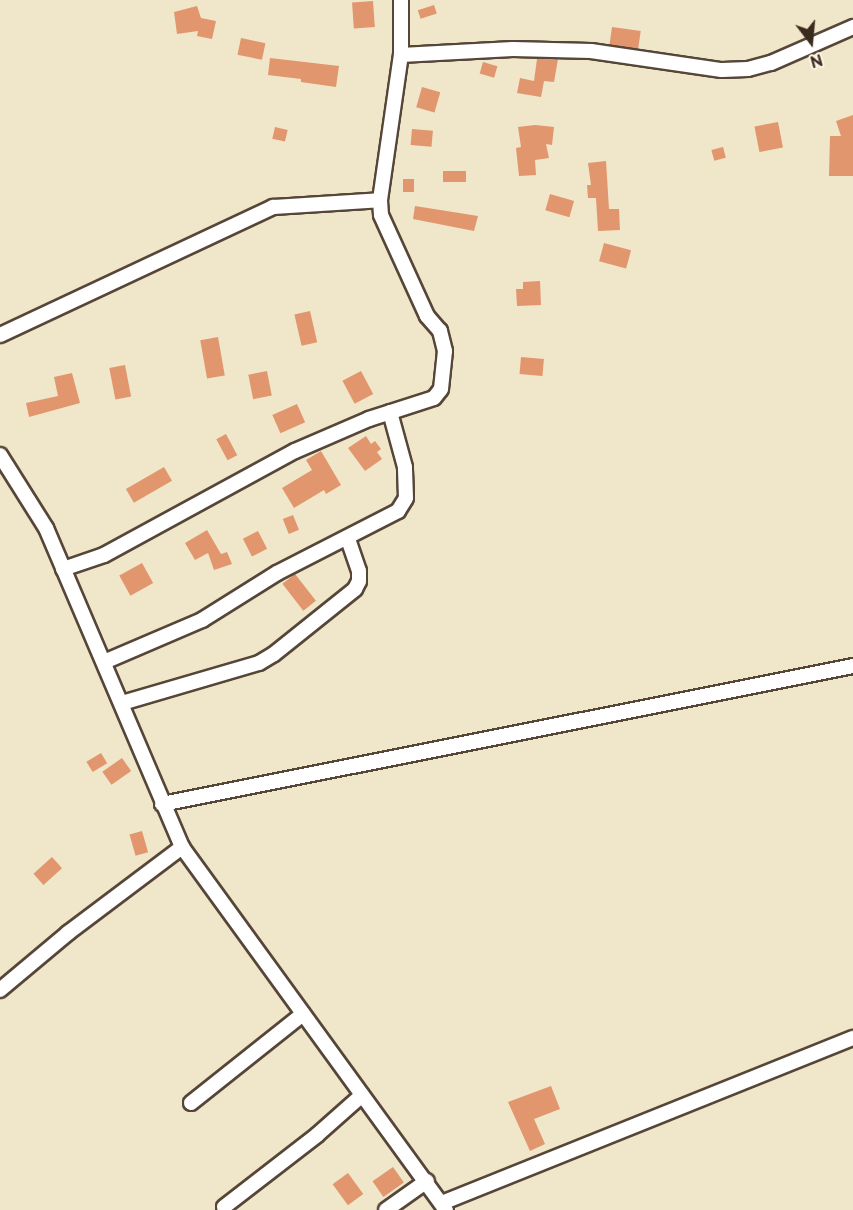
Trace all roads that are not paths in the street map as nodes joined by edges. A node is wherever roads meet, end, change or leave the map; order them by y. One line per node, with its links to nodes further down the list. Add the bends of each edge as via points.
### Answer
1 (401, 0): 3 (street)
2 (853, 27): 3 (street, via 748,69 722,70 591,51 513,49)
3 (401, 55): 4 (street)
4 (380, 200): 5 (street, via 273,207); 6 (street, via 381,215 427,316 440,331 445,351 444,377 434,398)
5 (0, 335)
6 (390, 412): 8 (street, via 405,467 406,498 398,511); 9 (street, via 295,452 104,555)
7 (0, 455): 9 (street, via 46,528)
8 (348, 539): 10 (street, via 277,573 202,620); 12 (street, via 359,571 355,589 274,654 259,663)
9 (63, 569): 10 (street)
10 (104, 662): 12 (street)
11 (853, 666): 13 (street)
12 (122, 704): 13 (street)
13 (162, 804): 14 (street)
14 (182, 847): 15 (street); 16 (street)
15 (0, 990)
16 (303, 1014): 18 (street); 19 (street)
17 (853, 1038): 22 (street)
18 (362, 1095): 20 (street); 21 (street, via 318,1135)
19 (191, 1103)
20 (427, 1181): 22 (street); 23 (street)
21 (224, 1207)
22 (444, 1207)
23 (386, 1210)

